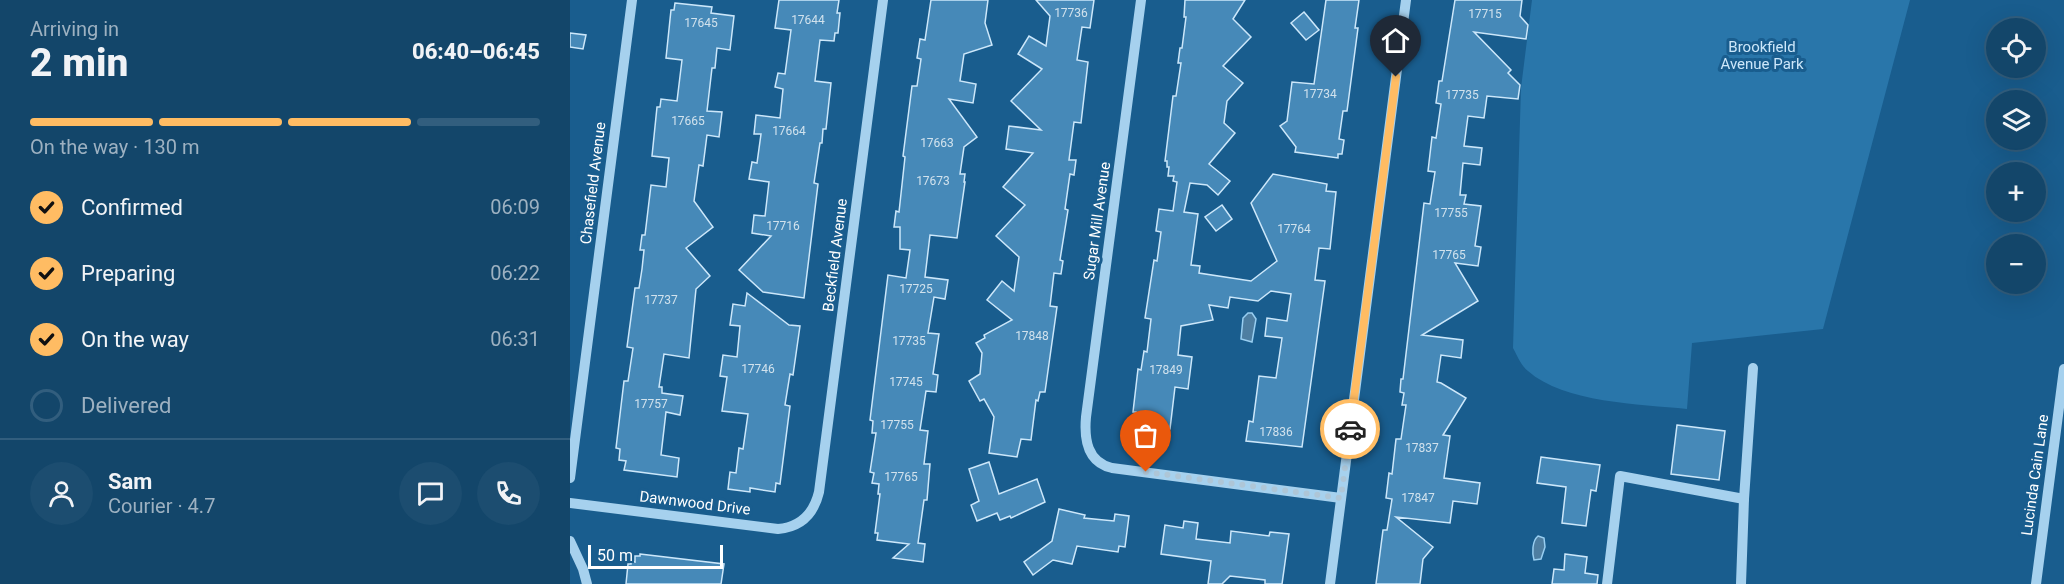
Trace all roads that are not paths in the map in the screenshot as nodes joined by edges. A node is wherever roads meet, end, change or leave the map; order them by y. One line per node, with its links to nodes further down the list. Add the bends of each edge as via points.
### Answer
1 (632, 0): 7 (street, Chasefield Avenue)
2 (883, 0): 11 (street, Beckfield Avenue, via 819,492)
3 (1141, 0): 8 (street, Sugar Mill Avenue, via 1086,417 1087,446 1098,463 1112,468)
4 (1406, 0): 8 (street)
5 (1753, 368): 9 (street)
6 (2064, 369): 17 (street, Lucinda Cain Lane)
7 (570, 478)
8 (1341, 498): 14 (street)
9 (1744, 499): 15 (street, via 1620,476); 16 (street)
10 (570, 502): 11 (street, Dawnwood Drive, via 778,528 795,525)
11 (812, 512)
12 (570, 541): 13 (street)
13 (587, 584)
14 (1330, 584)
15 (1606, 584)
16 (1741, 584)
17 (2036, 584)

